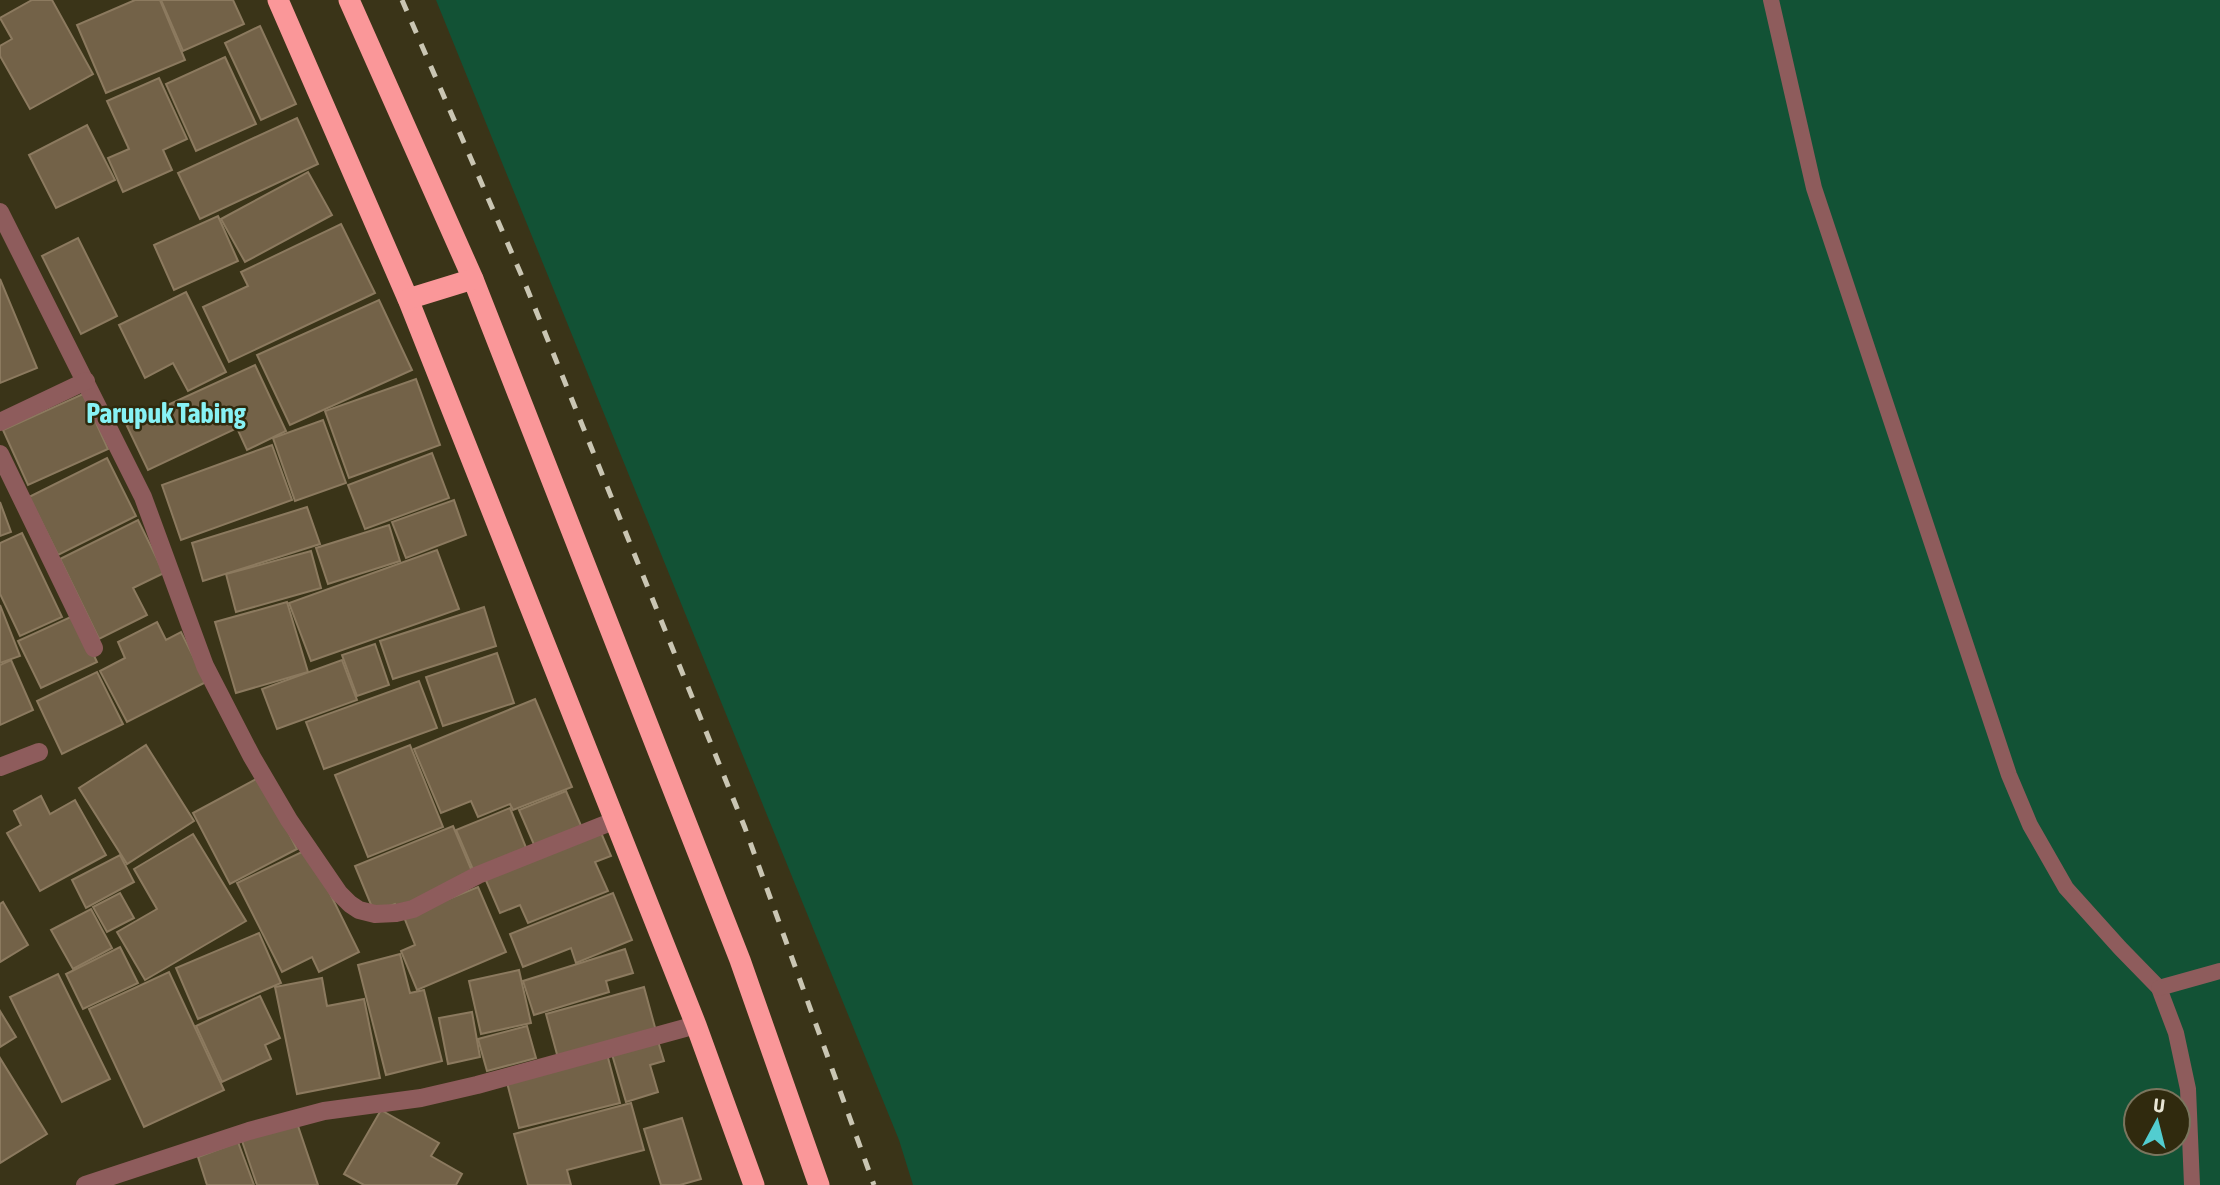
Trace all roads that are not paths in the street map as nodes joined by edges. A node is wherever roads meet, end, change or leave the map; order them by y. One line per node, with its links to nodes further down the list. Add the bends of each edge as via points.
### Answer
1 (278, 0): 6 (highway)
2 (349, 0): 5 (highway)
3 (1771, 0): 15 (lane, via 1814,188 2008,775 2066,888)
4 (0, 212): 7 (street)
5 (473, 279): 6 (highway); 19 (highway, via 740,960)
6 (408, 299): 13 (highway)
7 (86, 381): 8 (street); 13 (street, via 143,497 205,666 283,809 350,904 375,914 413,909 478,876)
8 (0, 422)
9 (0, 454): 10 (street)
10 (94, 648)
11 (39, 752): 12 (street)
12 (0, 767)
13 (616, 820): 16 (highway)
14 (2220, 971): 15 (lane)
15 (2160, 988): 20 (lane, via 2188,1089)
16 (696, 1025): 17 (street, via 466,1088 324,1111); 18 (highway)
17 (85, 1185)
18 (754, 1185)
19 (819, 1185)
20 (2192, 1185)

